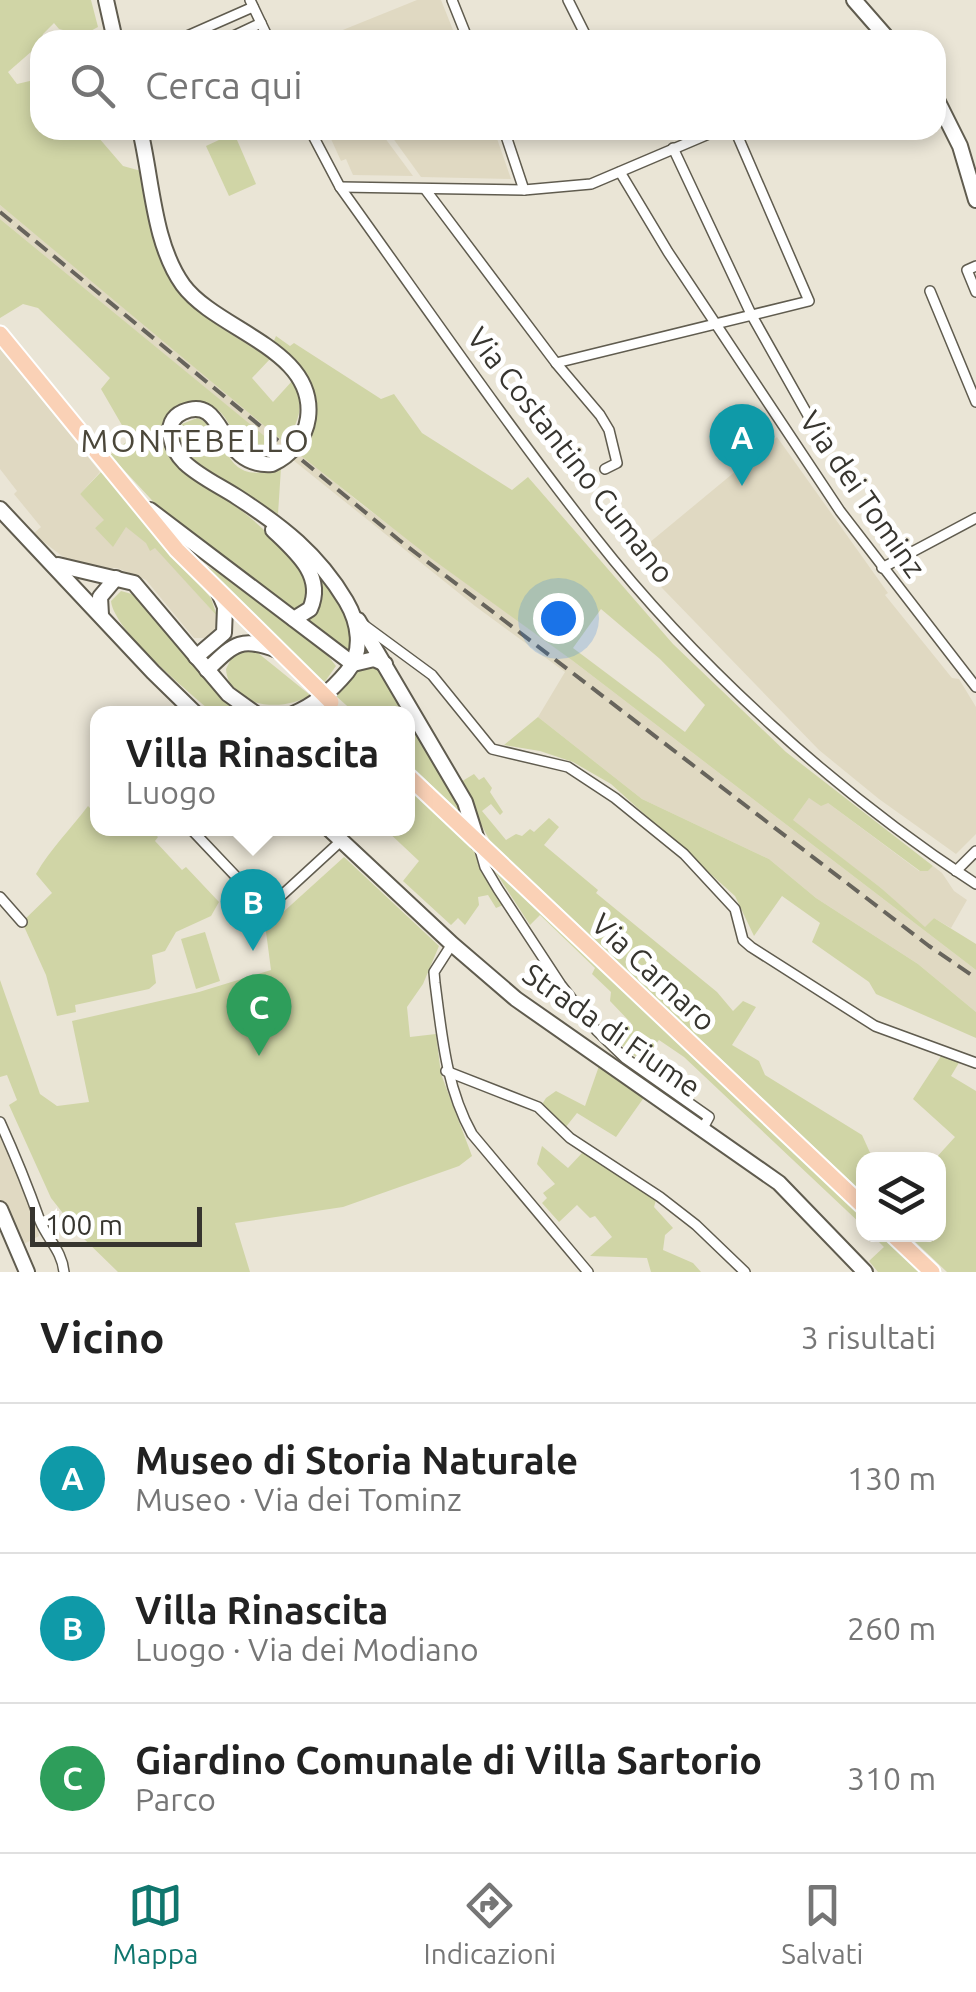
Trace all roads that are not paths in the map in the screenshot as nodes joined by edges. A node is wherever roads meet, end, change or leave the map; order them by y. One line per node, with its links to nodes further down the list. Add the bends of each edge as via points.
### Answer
1 (106, 0): 7 (street)
2 (452, 0): 11 (street)
3 (568, 0): 12 (street)
4 (854, 0): 13 (street)
5 (251, 3): 6 (street); 8 (street)
6 (261, 23): 9 (street); 10 (street)
7 (114, 30)
8 (198, 30)
9 (246, 30)
10 (264, 30)
11 (464, 30)
12 (583, 30)
13 (880, 30)
14 (946, 118): 25 (street)
15 (142, 140): 37 (street, via 166,249 184,286 279,355 306,387 310,406 301,440 272,464 246,462 204,411 176,417 174,449)
16 (315, 140): 22 (street, Via Costantino Cumano)
17 (507, 140): 24 (street)
18 (694, 140): 20 (street)
19 (739, 140): 29 (street, via 809,301)
20 (674, 148): 21 (street); 29 (street)
21 (620, 172): 24 (street, via 591,184); 30 (street, Via dei Tominz)
22 (340, 187): 23 (street); 66 (street, Via Costantino Cumano, via 628,576 796,747)
23 (425, 189): 24 (street); 32 (street)
24 (524, 190)
25 (976, 200)
26 (976, 266): 28 (street, via 967,270)
27 (930, 292): 33 (street)
28 (976, 292)
29 (751, 314): 30 (street); 34 (street)
30 (716, 323): 32 (street); 41 (street, Via dei Tominz)
31 (0, 334): 36 (main road)
32 (556, 363): 35 (street, via 609,430 617,463)
33 (976, 402)
34 (824, 442)
35 (605, 469)
36 (120, 483): 43 (main road); 46 (street)
37 (240, 499): 46 (street, via 314,578 310,610); 47 (street, via 318,560)
38 (0, 509): 40 (street)
39 (976, 518): 41 (street)
40 (47, 558): 42 (street); 44 (street)
41 (882, 568): 53 (street, Via dei Tominz)
42 (108, 581): 44 (street); 45 (street, via 98,604); 49 (street, via 124,578 142,590)
43 (218, 592): 48 (main road); 49 (street, via 224,633)
44 (84, 598): 45 (street)
45 (102, 617): 54 (street)
46 (294, 619): 50 (street)
47 (358, 620): 50 (street); 51 (street); 71 (street, via 432,675 492,749 577,772 684,854 735,909 750,947 875,1026)
48 (277, 650): 52 (street, via 247,641); 57 (main road, bridge)
49 (196, 656): 52 (street)
50 (353, 664): 51 (street); 56 (street)
51 (385, 664): 58 (street)
52 (207, 670): 55 (street)
53 (976, 687)
54 (188, 706)
55 (243, 706)
56 (308, 706)
57 (334, 706)
58 (409, 706)
59 (415, 716): 64 (street, via 465,802)
60 (415, 783): 64 (main road, Via Carnaro)
61 (198, 836): 63 (street, via 269,907)
62 (337, 836): 63 (street, Strada di Fiume)
63 (342, 840): 70 (street, Strada di Fiume)
64 (478, 844): 74 (street, via 498,889 586,1018 625,1058 709,1118); 75 (main road, Via Carnaro)
65 (976, 851): 66 (street)
66 (956, 871): 67 (street, Via Costantino Cumano)
67 (976, 884)
68 (0, 897): 69 (street)
69 (22, 922)
70 (452, 944): 72 (street, via 434,972); 74 (street, Strada di Fiume, via 557,1030)
71 (976, 1063)
72 (446, 1071): 80 (street, via 464,1120 484,1149); 81 (street, via 538,1108 570,1138 696,1224)
73 (0, 1122): 79 (street)
74 (704, 1128): 82 (street, Strada di Fiume, via 779,1183)
75 (856, 1199)
76 (0, 1209): 78 (street)
77 (900, 1242): 83 (main road)
78 (27, 1272)
79 (64, 1272)
80 (588, 1272)
81 (744, 1272)
82 (865, 1272)
83 (932, 1272)

